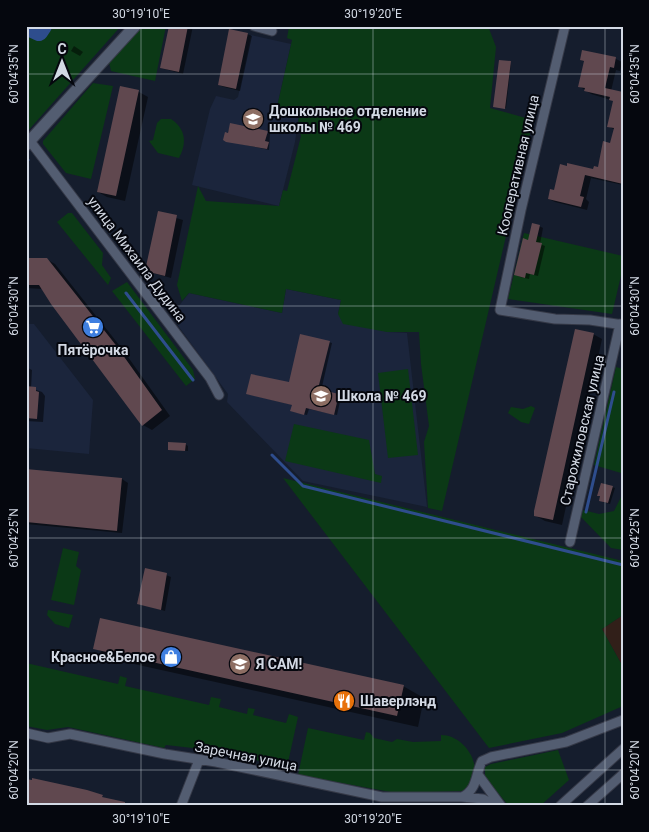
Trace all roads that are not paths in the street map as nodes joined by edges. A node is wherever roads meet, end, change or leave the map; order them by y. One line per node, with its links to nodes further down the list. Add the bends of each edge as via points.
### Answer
1 (134, 26): 5 (street)
2 (254, 26): 4 (street)
3 (565, 26): 6 (street, Кооперативная улица, via 500,310)
4 (272, 31)
5 (28, 143): 7 (street, улица Михаила Дудина, via 130,272 210,378)
6 (622, 325): 8 (street, Старожиловская улица)
7 (219, 395)
8 (570, 542)
9 (623, 720): 14 (street, via 566,742 491,757 482,761)
10 (26, 733): 12 (street, Заречная улица, via 48,738 70,734)
11 (623, 749): 19 (street)
12 (200, 760): 15 (street, Заречная улица, via 382,797); 16 (street)
13 (623, 774): 20 (street)
14 (479, 776): 15 (street, via 469,793); 18 (street)
15 (462, 797): 17 (street, Заречная улица, via 483,799)
16 (181, 806)
17 (496, 806)
18 (501, 806)
19 (560, 806)
20 (587, 806)

